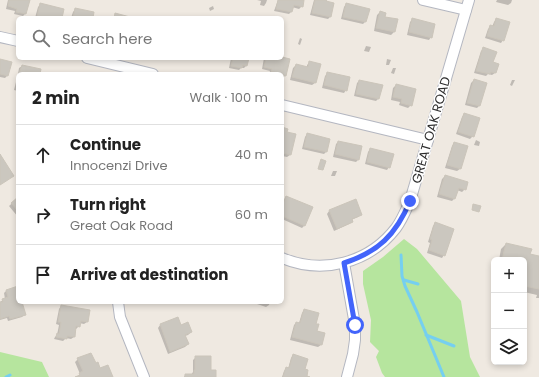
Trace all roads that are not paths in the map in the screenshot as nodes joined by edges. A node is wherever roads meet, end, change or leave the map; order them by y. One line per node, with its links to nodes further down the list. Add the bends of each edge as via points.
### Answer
1 (423, 0): 3 (street)
2 (469, 0): 3 (street, GREAT OAK ROAD)
3 (466, 10): 9 (street, GREAT OAK ROAD)
4 (0, 37): 5 (street)
5 (16, 41)
6 (95, 60): 7 (street)
7 (145, 72)
8 (284, 105): 9 (street)
9 (428, 140): 11 (street, GREAT OAK ROAD, via 410,201 396,228 373,250)
10 (284, 259): 11 (street, GREAT OAK ROAD, via 305,265)
11 (344, 263): 14 (street, via 355,325 354,354)
12 (118, 304): 13 (street, via 120,317)
13 (144, 377)
14 (347, 377)

